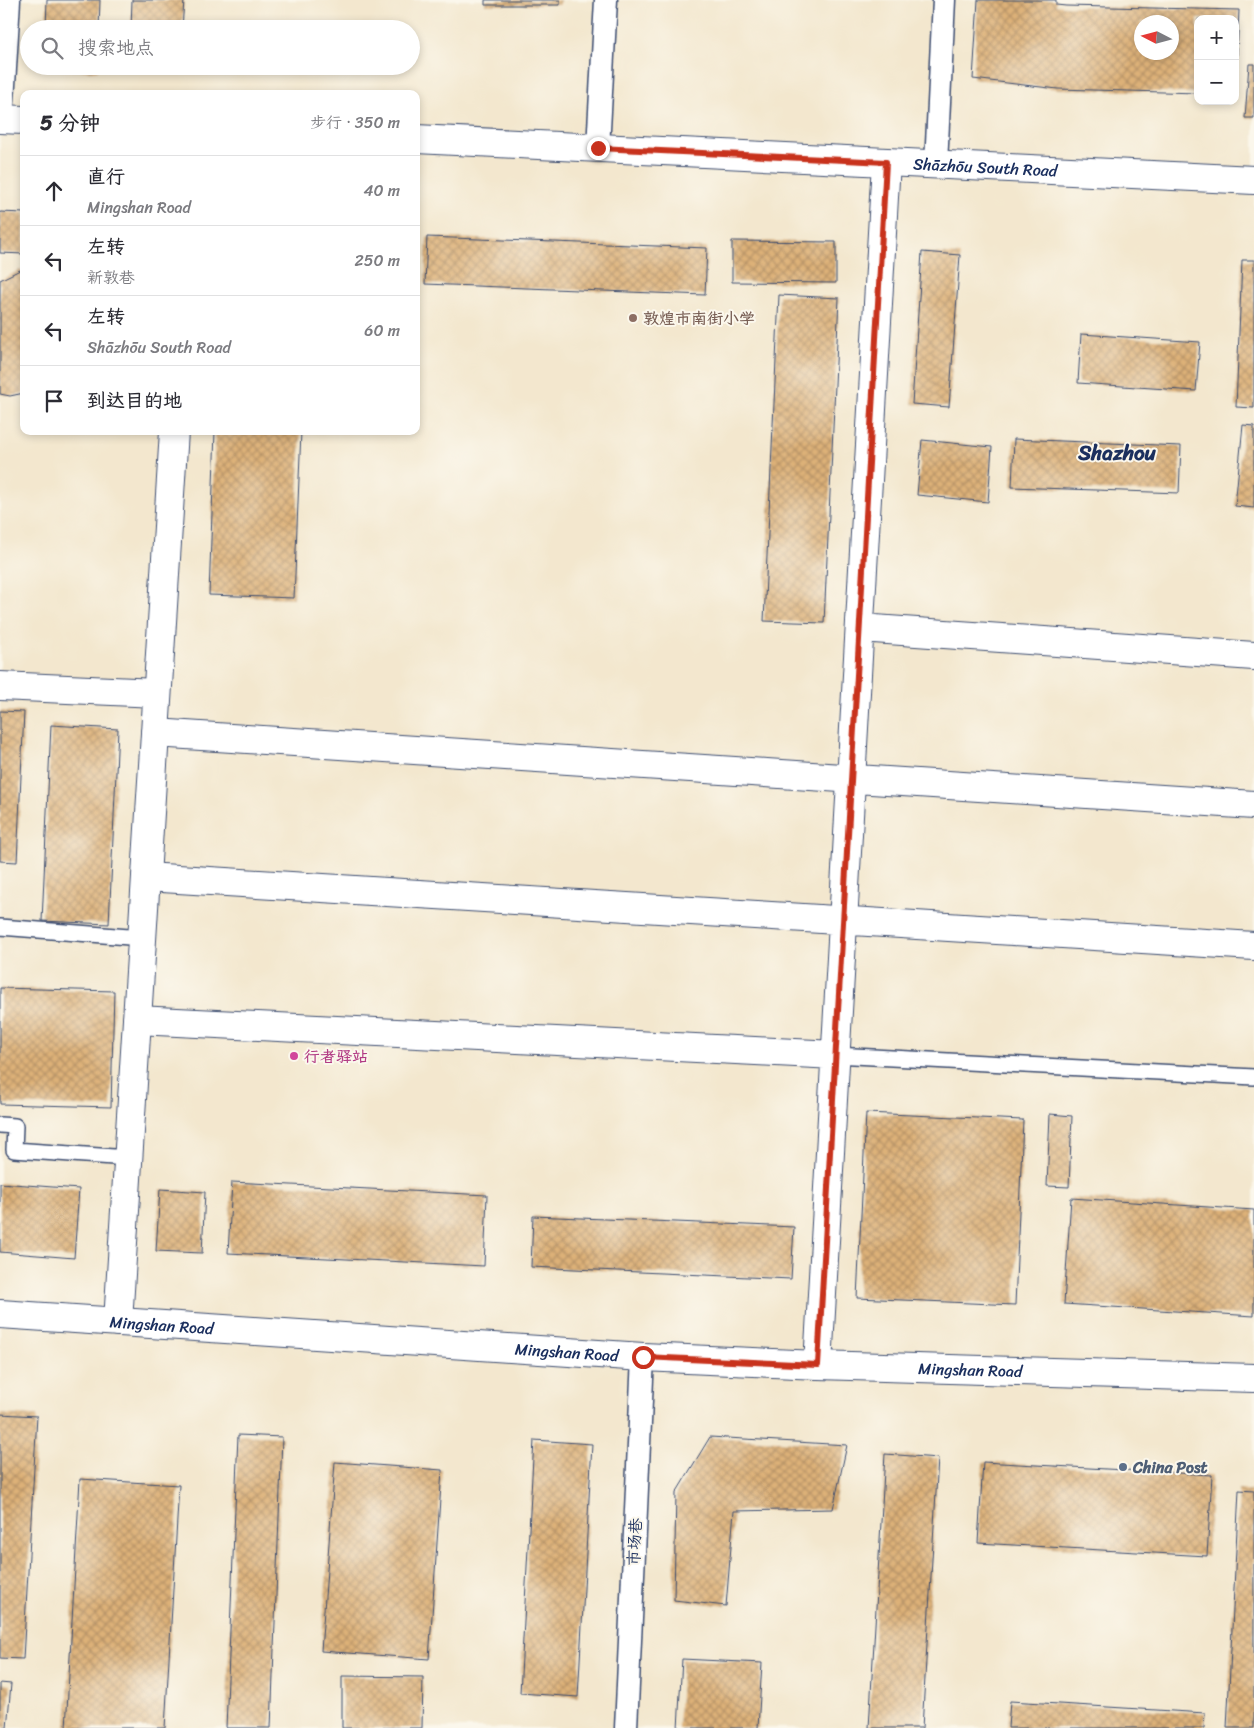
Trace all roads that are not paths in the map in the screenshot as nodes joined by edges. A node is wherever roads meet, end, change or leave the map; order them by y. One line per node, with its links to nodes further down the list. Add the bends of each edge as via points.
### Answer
1 (9, 0): 4 (street)
2 (606, 0): 6 (street)
3 (944, 0): 8 (street)
4 (9, 119)
5 (420, 139): 6 (street, Shāzhōu South Road)
6 (598, 148): 7 (street, Shāzhōu South Road)
7 (886, 162): 8 (street, Shāzhōu South Road); 11 (street)
8 (936, 164): 9 (street, Shāzhōu South Road)
9 (1254, 180)
10 (174, 435): 14 (street)
11 (860, 628): 12 (street); 16 (street)
12 (1254, 656)
13 (0, 686): 14 (street)
14 (157, 693): 15 (street)
15 (155, 733): 16 (street); 18 (street)
16 (851, 778): 17 (street); 19 (street)
17 (1254, 805)
18 (146, 877): 19 (street); 21 (street)
19 (843, 921): 22 (street); 24 (street)
20 (0, 926): 21 (lane)
21 (142, 938): 23 (street)
22 (1254, 946)
23 (137, 1020): 24 (street); 27 (street)
24 (835, 1055): 25 (lane); 31 (street)
25 (1254, 1077)
26 (0, 1125): 27 (lane, via 15,1126 14,1150)
27 (128, 1158): 29 (street)
28 (0, 1314): 29 (street, Mingshan Road)
29 (118, 1322): 30 (street, Mingshan Road)
30 (643, 1357): 31 (street, Mingshan Road); 33 (street, 市场巷)
31 (818, 1365): 32 (street, Mingshan Road)
32 (1254, 1378)
33 (626, 1728)

